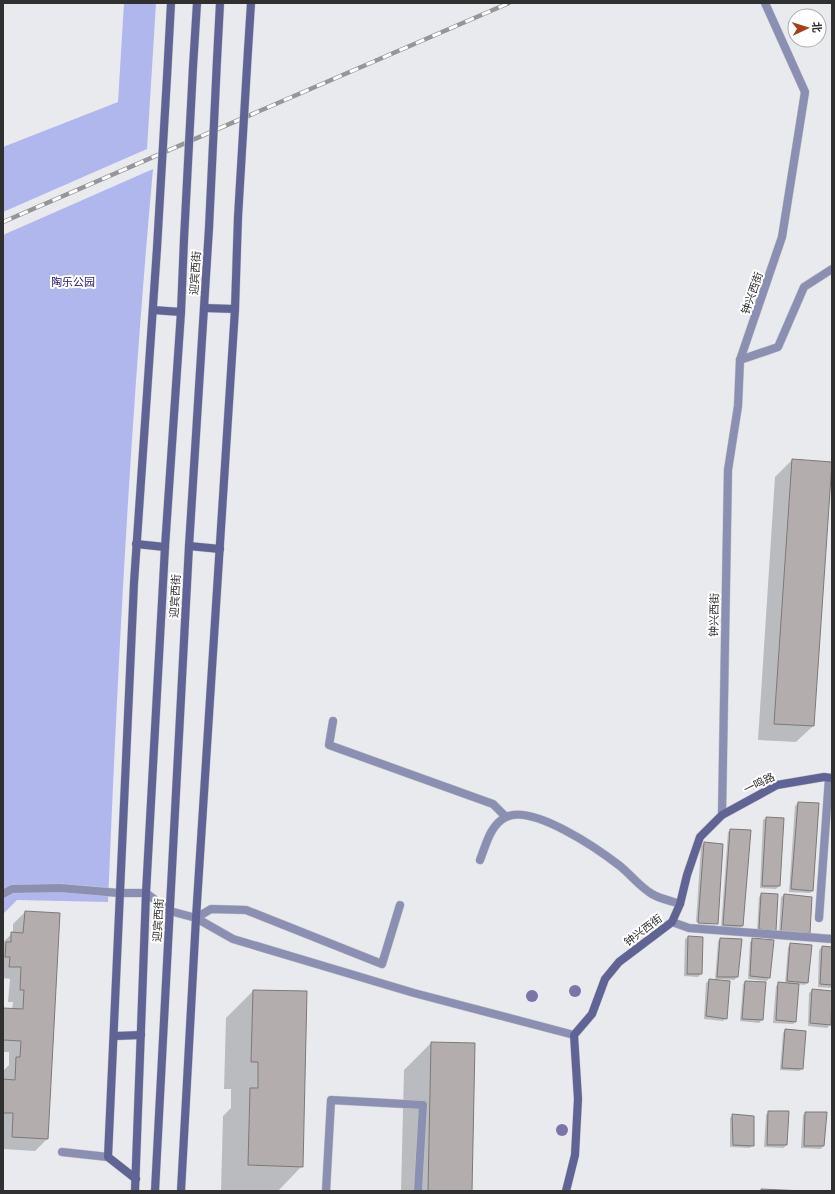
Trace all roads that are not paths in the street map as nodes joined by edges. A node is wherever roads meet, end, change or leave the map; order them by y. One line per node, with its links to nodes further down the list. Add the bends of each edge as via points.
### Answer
1 (171, 3): 8 (street, bridge)
2 (197, 3): 10 (street, 迎宾西街, bridge)
3 (220, 3): 7 (street, 迎宾西街, bridge)
4 (251, 3): 9 (street, bridge)
5 (765, 3): 11 (street, 钟兴西街, via 805,92 782,237)
6 (832, 269): 11 (street, via 804,287 778,347)
7 (204, 308): 9 (street); 13 (street, 迎宾西街)
8 (153, 310): 10 (street); 12 (street)
9 (235, 310): 15 (street)
10 (181, 312): 14 (street, 迎宾西街)
11 (740, 360): 18 (street, 钟兴西街, via 738,406 728,470)
12 (136, 544): 14 (street); 21 (street)
13 (189, 546): 15 (street); 26 (street, 迎宾西街)
14 (165, 547): 22 (street, 迎宾西街)
15 (220, 549): 27 (street)
16 (333, 721): 19 (street, via 329,744 493,804)
17 (831, 778): 18 (street, 一鸣路, via 777,785); 28 (street)
18 (722, 815): 24 (street, 钟兴西街, via 700,837)
19 (506, 817): 20 (street, via 492,829); 24 (street, via 521,815 550,822 592,846 652,894)
20 (480, 860)
21 (119, 893): 22 (street); 23 (street, via 60,888 12,889); 33 (street)
22 (146, 893): 26 (street); 31 (street, 迎宾西街)
23 (3, 894)
24 (680, 904): 29 (street, 钟兴西街)
25 (400, 905): 27 (street, via 382,964 246,910 211,909)
26 (170, 911): 27 (street); 38 (street, 迎宾西街)
27 (196, 918): 32 (street, via 233,939 414,993); 39 (street)
28 (819, 918)
29 (672, 922): 30 (street, via 689,928); 32 (street, 钟兴西街, via 619,962 606,979 592,1014)
30 (832, 939)
31 (141, 1035): 33 (street); 36 (street, 迎宾西街)
32 (574, 1035): 42 (street, via 578,1099 575,1155)
33 (114, 1036): 35 (street)
34 (62, 1152): 35 (street)
35 (108, 1157): 36 (street)
36 (136, 1179): 37 (street, 迎宾西街)
37 (135, 1191)
38 (155, 1191)
39 (181, 1191)
40 (326, 1191): 41 (street, via 331,1100 423,1105)
41 (418, 1191)
42 (566, 1191)

